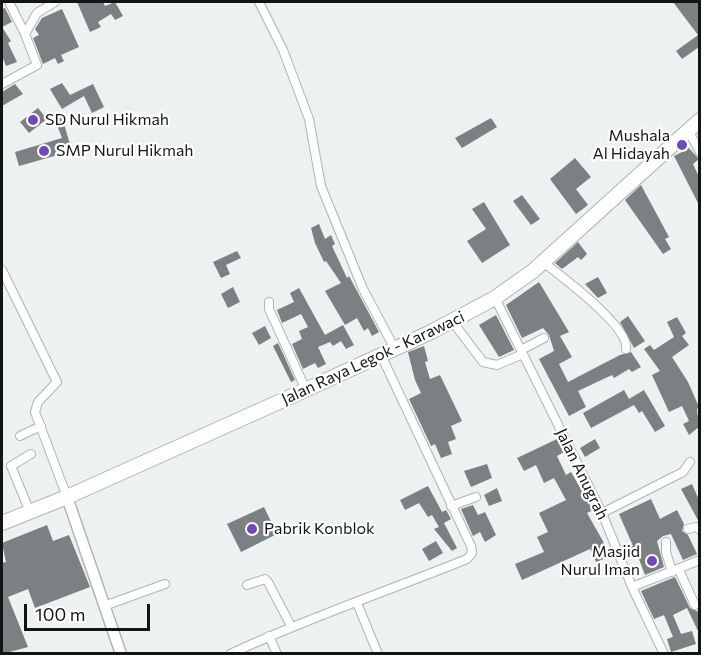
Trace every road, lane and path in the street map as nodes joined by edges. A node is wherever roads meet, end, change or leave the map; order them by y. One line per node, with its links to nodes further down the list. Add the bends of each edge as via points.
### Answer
1 (9, 2): 4 (street)
2 (55, 2): 4 (street, via 37,13)
3 (258, 2): 15 (street, via 283,50 309,119 321,186 363,289)
4 (25, 34): 5 (street, via 37,65)
5 (2, 84)
6 (699, 120): 7 (main road, Jalan Raya Legok - Karawaci)
7 (688, 130): 8 (street); 9 (main road, Jalan Raya Legok - Karawaci)
8 (699, 152)
9 (543, 262): 11 (main road, Jalan Raya Legok - Karawaci); 16 (street, via 602,309 625,340)
10 (2, 270): 20 (street, via 57,382 35,407)
11 (495, 298): 13 (main road, Jalan Raya Legok - Karawaci); 17 (street, Jalan Anugrah)
12 (268, 302): 19 (street)
13 (452, 321): 15 (main road, Jalan Raya Legok - Karawaci); 17 (street, via 483,362 497,365)
14 (544, 338): 17 (street)
15 (395, 349): 18 (main road, Jalan Raya Legok - Karawaci)
16 (626, 349)
17 (522, 352): 28 (street, Jalan Anugrah)
18 (381, 355): 19 (main road, Jalan Raya Legok - Karawaci); 26 (street)
19 (306, 390): 24 (main road, Jalan Raya Legok - Karawaci)
20 (41, 426): 21 (street); 24 (street)
21 (20, 436)
22 (31, 454): 27 (street, via 11,466)
23 (690, 462): 28 (street, via 683,472)
24 (67, 497): 27 (main road, Jalan Raya Legok - Karawaci); 40 (street)
25 (476, 497): 26 (street)
26 (451, 506): 38 (street, via 471,546 466,559)
27 (30, 512): 29 (main road, Jalan Raya Legok - Karawaci)
28 (602, 513): 37 (street, Jalan Anugrah)
29 (2, 523)
30 (688, 529): 31 (street)
31 (699, 530)
32 (666, 542): 34 (street, via 667,557)
33 (699, 560): 34 (street)
34 (675, 571): 37 (street); 39 (street)
35 (165, 584): 40 (street)
36 (247, 585): 41 (street, via 265,579)
37 (632, 587): 47 (street, Jalan Anugrah)
38 (357, 603): 41 (street); 46 (street)
39 (695, 605)
40 (104, 606): 43 (street)
41 (291, 626): 42 (street)
42 (268, 636): 44 (street); 45 (street)
43 (121, 654)
44 (230, 654)
45 (277, 654)
46 (378, 654)
47 (664, 654)

